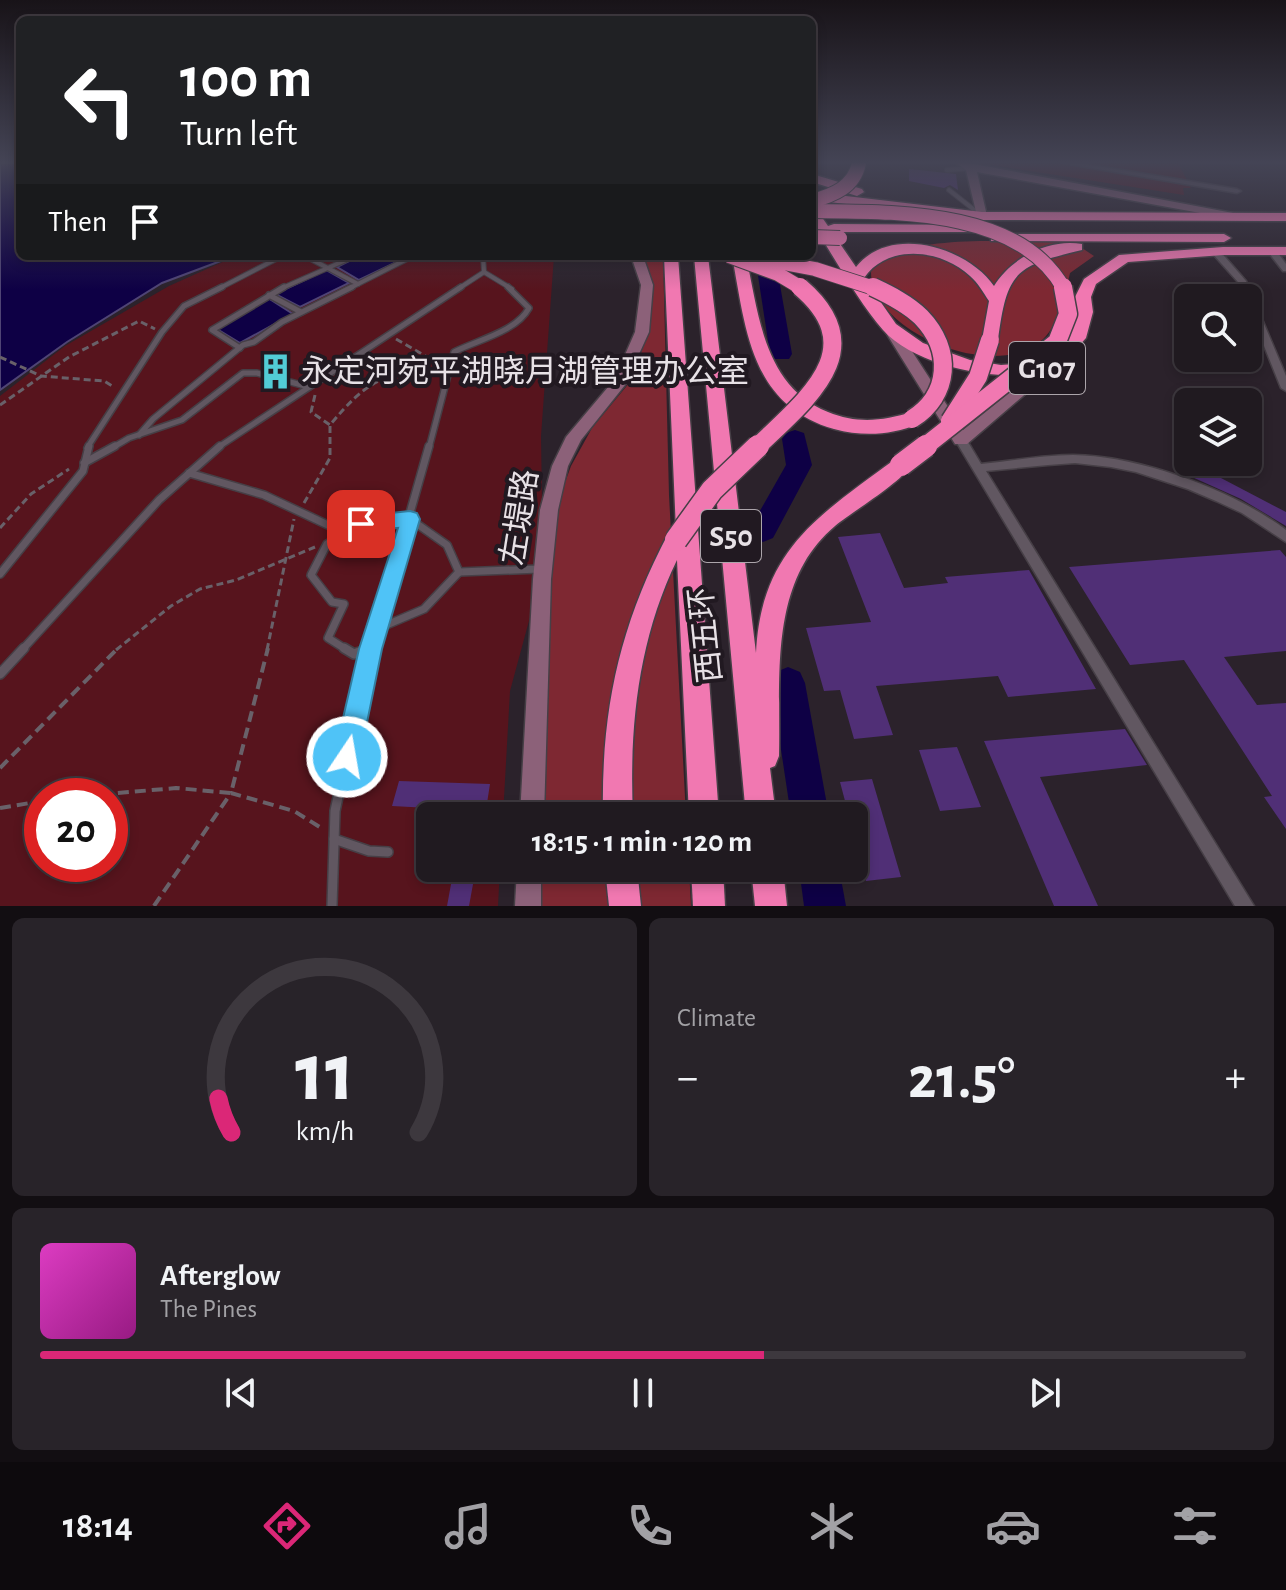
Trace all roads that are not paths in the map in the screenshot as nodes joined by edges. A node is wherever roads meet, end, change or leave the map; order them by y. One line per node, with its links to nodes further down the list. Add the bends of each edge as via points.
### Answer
1 (913, 205): 7 (highway)
2 (968, 205): 7 (lane)
3 (979, 205): 7 (street)
4 (1177, 205): 8 (street)
5 (816, 211): 40 (highway, bridge, via 908,214 970,226 1031,253 1066,290 1071,308 1057,342)
6 (816, 215): 11 (highway)
7 (982, 216): 8 (highway)
8 (1233, 216): 10 (highway)
9 (816, 217): 30 (highway, G107)
10 (1286, 222): 11 (highway)
11 (837, 233): 12 (highway, bridge); 13 (highway)
12 (816, 236)
13 (1187, 238): 14 (highway); 33 (highway, via 1046,253 1010,274)
14 (1281, 248): 15 (highway, G107); 28 (street)
15 (1215, 251): 37 (highway, G107, via 1124,258 1105,268 1089,282 1083,297 1078,338); 39 (street, via 1242,281)
16 (274, 260): 43 (lane, via 184,306 123,391 86,450)
17 (313, 260): 27 (lane)
18 (346, 260): 27 (lane)
19 (404, 260): 31 (lane)
20 (483, 260): 29 (lane)
21 (638, 260): 49 (street, 左堤路, via 647,285 642,332 620,382 574,437 560,466)
22 (671, 260): 57 (highway, 西五环 / S50)
23 (701, 260): 58 (highway, 西五环 / S50)
24 (742, 260): 56 (highway, bridge, via 770,269 810,293 831,321 835,346 816,390 712,490 676,540 645,602 622,693)
25 (742, 260): 26 (highway, bridge, via 761,355 773,382 802,410 841,424 883,427 912,419 934,402 944,375 940,346 923,321 892,296 866,284)
26 (765, 260)
27 (328, 268): 31 (lane); 32 (lane)
28 (1286, 269)
29 (484, 272): 38 (lane); 46 (lane, via 522,295 528,315 454,352)
30 (857, 277): 33 (highway, via 876,256 918,250 971,268); 35 (highway, G107)
31 (358, 284): 34 (lane)
32 (269, 295): 34 (lane); 36 (lane, via 212,330)
33 (995, 299): 40 (highway, bridge, via 978,377)
34 (301, 312): 36 (lane)
35 (890, 328): 37 (highway, G107, via 917,347 967,365 1001,371); 42 (street)
36 (240, 348): 41 (lane)
37 (1050, 367): 42 (street)
38 (309, 387): 41 (lane, via 251,370 182,420); 45 (lane, via 227,439)
39 (1286, 388)
40 (941, 434): 59 (highway, bridge, via 824,523 778,589 770,623)
41 (139, 435): 43 (lane)
42 (961, 440): 44 (street)
43 (84, 463): 51 (lane, via 83,471)
44 (979, 468): 48 (street, via 1087,460 1139,467 1238,506); 71 (street)
45 (189, 473): 47 (lane, via 264,495); 54 (lane)
46 (410, 519): 47 (lane, via 361,524); 50 (lane, via 447,545); 52 (lane)
47 (345, 533): 53 (lane, via 327,544 311,575 332,602 344,604 328,638 354,654)
48 (1286, 537)
49 (543, 569): 50 (lane); 55 (street, 左堤路)
50 (459, 572): 52 (lane, via 417,616)
51 (0, 574)
52 (377, 629): 53 (lane)
53 (370, 649): 60 (lane, via 335,811)
54 (0, 674)
55 (533, 802)
56 (618, 802)
57 (703, 802)
58 (760, 802)
59 (763, 802)
60 (334, 839): 61 (lane); 66 (lane)
61 (388, 852)
62 (529, 882): 67 (street)
63 (622, 882): 68 (highway)
64 (708, 882): 69 (highway)
65 (768, 882): 70 (highway)
66 (332, 906)
67 (528, 906)
68 (625, 906)
69 (709, 906)
70 (771, 906)
71 (1245, 906)

